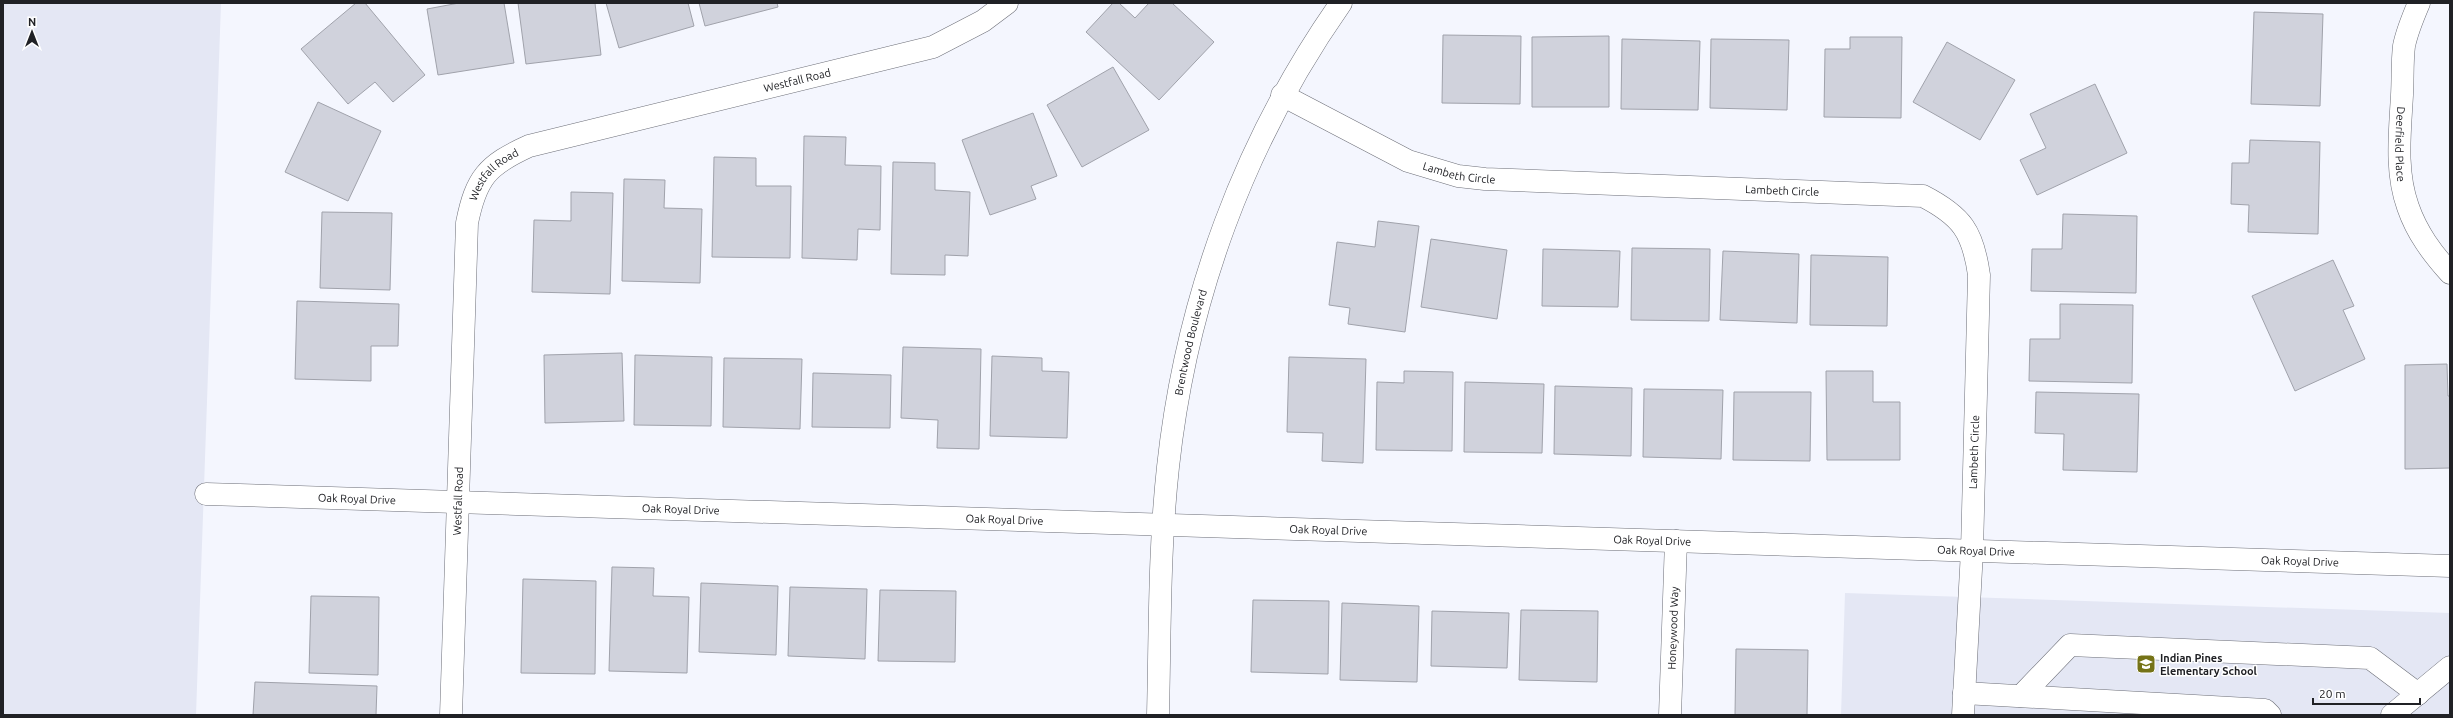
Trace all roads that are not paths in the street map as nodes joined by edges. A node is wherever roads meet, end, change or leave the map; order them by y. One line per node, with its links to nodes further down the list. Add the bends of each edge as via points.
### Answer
1 (1007, 3): 7 (street, Westfall Road, via 984,21 933,47 529,146 505,157 486,173 472,196 467,223)
2 (1341, 3): 4 (street, Brentwood Boulevard)
3 (2419, 3): 5 (street, Deerfield Place, via 2404,46 2399,152 2401,179 2407,206 2418,232 2433,255)
4 (1282, 95): 8 (street, Brentwood Boulevard, via 1255,148 1217,241 1197,304 1182,369 1168,467); 10 (street, Lambeth Circle, via 1408,162 1458,176 1923,196 1946,208 1964,226 1975,250 1979,276)
5 (2450, 273)
6 (206, 494): 7 (street, Oak Royal Drive)
7 (458, 502): 8 (street, Oak Royal Drive); 17 (street, Westfall Road)
8 (1164, 525): 9 (street, Oak Royal Drive); 18 (street, Brentwood Boulevard)
9 (1676, 541): 10 (street, Oak Royal Drive); 19 (street, Honeywood Way)
10 (1972, 551): 11 (street, Oak Royal Drive); 13 (street, Lambeth Circle)
11 (2450, 566)
12 (2450, 667): 14 (street)
13 (1964, 693): 15 (street); 20 (street, Lambeth Circle)
14 (2418, 694): 15 (street, via 2370,658 2070,645); 21 (street)
15 (2021, 696): 16 (street)
16 (2267, 713)
17 (451, 715)
18 (1158, 715)
19 (1670, 715)
20 (1963, 715)
21 (2392, 715)

